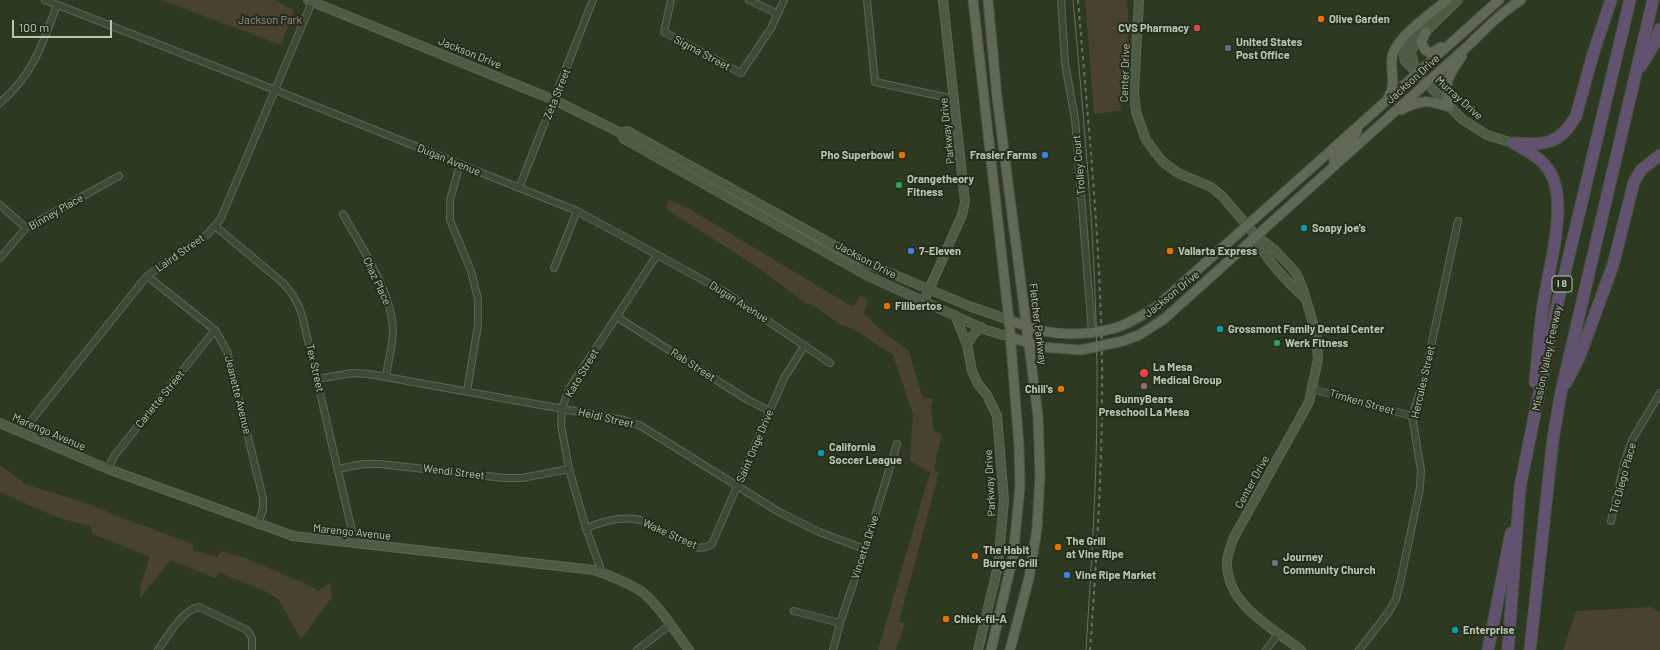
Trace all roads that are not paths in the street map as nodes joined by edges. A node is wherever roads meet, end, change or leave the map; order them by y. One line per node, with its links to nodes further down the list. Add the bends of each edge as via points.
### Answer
1 (46, 0): 20 (street, Dugan Avenue)
2 (593, 0): 31 (street, Zeta Street)
3 (671, 0): 21 (street, Sigma Street, via 664,32 741,73 772,28)
4 (749, 0): 21 (street)
5 (784, 0): 21 (street)
6 (867, 0): 30 (street, via 876,82)
7 (943, 0): 30 (main road, Parkway Drive)
8 (973, 0): 60 (main road)
9 (988, 0): 61 (main road, Fletcher Parkway)
10 (1061, 0): 64 (street, Trolley Court, via 1065,63 1075,119)
11 (1139, 0): 48 (main road, Center Drive, via 1134,92 1136,112 1146,140 1162,161 1178,173 1211,187)
12 (1447, 0): 26 (main road, Murray Drive, via 1405,48 1405,61); 32 (main road, via 1412,29 1395,48 1391,60 1392,87)
13 (1458, 0): 24 (main road, Murray Drive)
14 (1499, 0): 22 (main road, Jackson Drive)
15 (1611, 0): 38 (highway, via 1571,126 1565,133 1543,144)
16 (1630, 0): 82 (highway, Mission Valley Freeway / I 8, via 1556,310)
17 (310, 1): 29 (street, Laird Street); 31 (main road, Jackson Drive)
18 (1517, 1): 25 (main road, Jackson Drive)
19 (1653, 1): 27 (highway, Mission Valley Freeway / I 8)
20 (57, 5): 29 (street, Dugan Avenue); 33 (street, via 37,58 23,79)
21 (778, 14)
22 (1472, 24): 24 (main road, via 1462,28 1431,53 1422,46); 26 (main road, Jackson Drive)
23 (1660, 29): 27 (highway, via 1655,44)
24 (1426, 32): 26 (main road, Murray Drive, via 1420,36 1412,49 1411,58)
25 (1471, 43): 28 (main road, Jackson Drive); 34 (main road, via 1448,78 1446,90)
26 (1417, 73): 28 (main road, Murray Drive); 32 (main road, Jackson Drive)
27 (1636, 74): 74 (highway, Mission Valley Freeway / I 8)
28 (1426, 84): 34 (main road, Murray Drive); 35 (main road, Jackson Drive)
29 (274, 90): 40 (street, Dugan Avenue); 49 (street, Laird Street, via 221,218)
30 (954, 99): 56 (main road, Parkway Drive, via 965,202 962,215)
31 (554, 100): 37 (main road, Jackson Drive); 43 (street, Zeta Street)
32 (1386, 101): 36 (main road, Jackson Drive)
33 (0, 103)
34 (1449, 107): 35 (main road, via 1434,102 1419,102); 38 (main road, Murray Drive, via 1478,130)
35 (1388, 118): 41 (main road, Jackson Drive)
36 (1360, 124): 41 (main road, via 1351,141 1335,157); 48 (main road, Jackson Drive)
37 (621, 133): 56 (main road, Jackson Drive, via 627,131 864,262); 57 (main road, Jackson Drive, via 624,139 866,275)
38 (1512, 143): 82 (highway, via 1542,162 1556,185 1558,200 1556,230 1542,307)
39 (1660, 154): 74 (highway, via 1641,170 1634,182 1612,265 1579,358)
40 (460, 164): 43 (street, Dugan Avenue); 73 (street, via 450,200 450,220 471,271 478,299 478,325)
41 (1336, 164): 51 (main road, Jackson Drive)
42 (119, 176): 50 (street, Binney Place)
43 (519, 188): 45 (street, Dugan Avenue)
44 (0, 205): 50 (street)
45 (577, 212): 52 (street, Dugan Avenue); 54 (street)
46 (343, 214): 70 (street, Chaz Place, via 390,306 393,330)
47 (1458, 221): 79 (street, Hercules Street, via 1424,379)
48 (1248, 225): 51 (main road, Center Drive); 64 (main road, Jackson Drive, via 1156,308 1119,327)
49 (215, 226): 55 (street, Laird Street, via 208,234); 71 (street, Tex Street, via 282,282 294,296 302,315)
50 (26, 228): 53 (street, Binney Place)
51 (1256, 236): 66 (main road, Jackson Drive, via 1164,319 1139,334 1124,341 1081,350); 72 (main road, Center Drive, via 1275,250 1296,273 1302,286 1316,333 1318,359)
52 (657, 255): 59 (street, Kato Street); 68 (street, Dugan Avenue, via 725,292)
53 (0, 258)
54 (554, 268)
55 (147, 276): 63 (street, Jeanette Avenue); 81 (street, Laird Street)
56 (930, 289): 57 (main road, Parkway Drive); 60 (main road, Jackson Drive)
57 (924, 301): 58 (main road, Jackson Drive)
58 (955, 315): 62 (main road, Jackson Drive); 67 (main road, Parkway Drive)
59 (617, 317): 77 (street, Kato Street, via 569,390); 78 (street, Rab Street, via 748,400)
60 (1009, 320): 61 (main road, Jackson Drive); 65 (main road)
61 (1026, 326): 64 (main road, Jackson Drive, via 1062,333); 66 (main road, Fletcher Parkway)
62 (981, 328): 65 (main road, Jackson Drive); 67 (main road)
63 (215, 330): 84 (street, Carlette Street, via 114,456); 90 (street, Jeanette Avenue, via 227,351 263,498 263,509)
64 (1092, 332)
65 (1010, 337): 66 (main road, Jackson Drive); 106 (main road, via 1020,486 1013,557)
66 (1028, 343): 107 (main road, Fletcher Parkway, via 1038,416 1040,474 1037,529)
67 (967, 344): 105 (main road, Parkway Drive, via 972,372 997,416 1004,500 998,566)
68 (805, 345): 69 (street, Dugan Avenue); 78 (street, Saint Onge Drive, via 784,378)
69 (830, 363)
70 (386, 376): 71 (street, Heidi Street, via 352,373); 73 (street, Heidi Street)
71 (317, 379): 85 (street, Tex Street)
72 (1312, 390): 79 (street, Timken Street); 99 (main road, Center Drive, via 1309,402 1233,539 1227,558 1227,573 1233,590 1246,609)
73 (467, 391): 77 (street, Heidi Street)
74 (1561, 392): 113 (highway, Mission Valley Freeway / I 8, via 1553,439)
75 (1660, 393): 76 (street, Tio Diego Place)
76 (1657, 404): 89 (street, Tio Diego Place, via 1632,440)
77 (562, 408): 86 (street, Kato Street, via 561,425); 87 (street, Heidi Street, via 624,420 641,426)
78 (770, 411): 87 (street, Saint Onge Drive)
79 (1412, 416): 110 (street, Hercules Street, via 1421,470 1420,488 1400,583 1396,599 1388,613)
80 (0, 423): 81 (main road, Marengo Avenue)
81 (22, 432): 84 (main road, Marengo Avenue)
82 (1530, 441): 88 (highway, Mission Valley Freeway / I 8)
83 (897, 444): 94 (street, Vincetta Drive)
84 (108, 469): 90 (main road, Marengo Avenue)
85 (338, 469): 86 (street, Wendi Street, via 363,464 380,464 522,478); 92 (street, Tex Street)
86 (569, 469): 91 (street, Kato Street)
87 (737, 487): 93 (street, Saint Onge Drive, via 712,544); 94 (street, Heidi Street, via 818,532)
88 (1520, 487): 111 (highway); 112 (highway, Mission Valley Freeway / I 8)
89 (1611, 521)
90 (258, 525): 92 (main road, Marengo Avenue, via 293,536)
91 (586, 528): 93 (street, Wake Street, via 608,520 631,518 698,548); 95 (street, Kato Street)
92 (355, 544): 95 (main road, Marengo Avenue, via 594,570)
93 (706, 547)
94 (865, 548): 97 (street, Vincetta Drive)
95 (602, 573): 98 (main road, Marengo Avenue, via 616,577 642,593 658,608)
96 (794, 611): 97 (street)
97 (840, 623): 104 (street, Vincetta Drive)
98 (670, 625): 102 (street); 103 (main road, Marengo Avenue)
99 (1279, 633): 108 (street); 109 (main road, Center Drive)
100 (158, 650): 101 (street, via 183,615 199,607 247,630 252,638)
101 (252, 650)
102 (637, 650)
103 (689, 650)
104 (833, 650)
105 (978, 650)
106 (991, 650)
107 (1010, 650)
108 (1266, 650)
109 (1301, 650)
110 (1359, 650)
111 (1488, 650)
112 (1508, 650)
113 (1530, 650)

